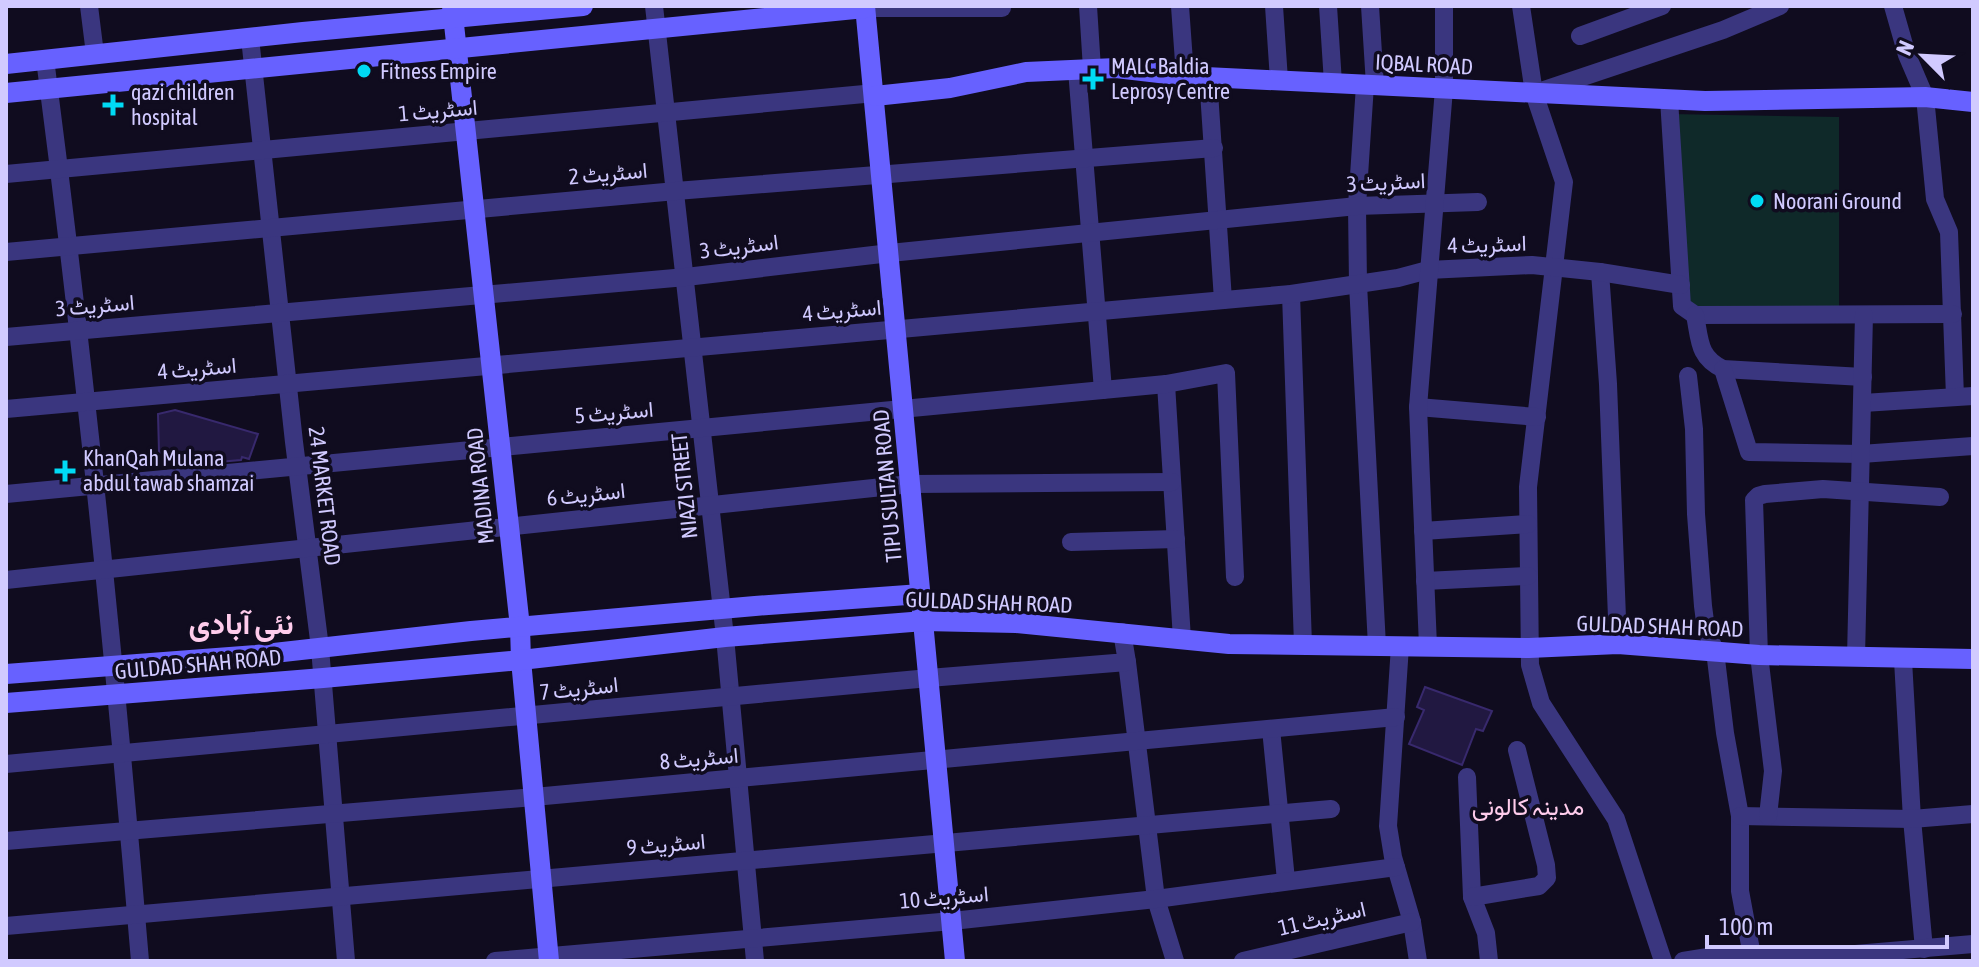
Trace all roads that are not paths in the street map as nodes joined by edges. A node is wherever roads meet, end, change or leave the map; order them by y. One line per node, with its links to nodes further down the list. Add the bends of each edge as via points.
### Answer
1 (89, 6): 21 (street)
2 (583, 6): 16 (street)
3 (654, 6): 17 (street, NIAZI STREET)
4 (1088, 6): 25 (street)
5 (1180, 6): 26 (street)
6 (1274, 6): 28 (street)
7 (1328, 6): 29 (street)
8 (1370, 6): 30 (street)
9 (1444, 6): 32 (street)
10 (1521, 6): 34 (street)
11 (1662, 6): 18 (street)
12 (1780, 6): 34 (street)
13 (1893, 6): 36 (street)
14 (865, 7): 15 (street); 17 (street); 35 (street, TIPU SULTAN ROAD)
15 (1002, 8)
16 (452, 12): 19 (street); 20 (street, MADINA ROAD)
17 (657, 27): 20 (street); 39 (street, NIAZI STREET)
18 (1580, 36)
19 (250, 38): 21 (street); 24 (street, 24 MARKET ROAD)
20 (457, 47): 24 (street); 40 (street, MADINA ROAD)
21 (95, 54): 22 (street)
22 (45, 59): 23 (street); 31 (street)
23 (6, 64)
24 (255, 67): 31 (street); 42 (street, 24 MARKET ROAD)
25 (1084, 69): 26 (street, IQBAL ROAD); 35 (street, IQBAL ROAD, via 1026,72 950,88); 43 (street)
26 (1185, 76): 27 (street, IQBAL ROAD)
27 (1208, 77): 28 (street, IQBAL ROAD); 41 (street)
28 (1279, 80): 29 (street, IQBAL ROAD)
29 (1333, 83): 30 (street, IQBAL ROAD)
30 (1370, 85): 32 (street, IQBAL ROAD); 50 (street)
31 (48, 88): 33 (street); 44 (street)
32 (1444, 89): 34 (street, IQBAL ROAD); 49 (street)
33 (6, 93)
34 (1534, 93): 37 (street, IQBAL ROAD); 58 (street, via 1564,182)
35 (875, 95): 39 (street, اسٹریٹ 1); 46 (street, TIPU SULTAN ROAD)
36 (1925, 97): 37 (street, IQBAL ROAD); 38 (street, IQBAL ROAD); 69 (street, via 1935,199 1949,232)
37 (1669, 99): 63 (street)
38 (1973, 102)
39 (667, 113): 40 (street, اسٹریٹ 1); 47 (street, NIAZI STREET)
40 (466, 131): 42 (street, اسٹریٹ 1); 51 (street, MADINA ROAD)
41 (1214, 148): 43 (street, اسٹریٹ 2); 52 (street)
42 (264, 150): 44 (street, اسٹریٹ 1); 53 (street, 24 MARKET ROAD)
43 (1084, 159): 46 (street, اسٹریٹ 2); 54 (street)
44 (58, 169): 45 (street, اسٹریٹ 1); 55 (street)
45 (6, 174)
46 (883, 175): 47 (street, اسٹریٹ 2); 57 (street, TIPU SULTAN ROAD)
47 (676, 191): 51 (street, اسٹریٹ 2); 61 (street, NIAZI STREET)
48 (1478, 202): 49 (street, اسٹریٹ 3)
49 (1434, 203): 50 (street, اسٹریٹ 3); 59 (street)
50 (1357, 206): 52 (street, اسٹریٹ 3); 62 (street)
51 (474, 209): 53 (street, اسٹریٹ 2); 65 (street, MADINA ROAD)
52 (1218, 220): 54 (street, اسٹریٹ 3); 66 (street)
53 (272, 228): 55 (street, اسٹریٹ 2); 68 (street, 24 MARKET ROAD)
54 (1090, 233): 57 (street, اسٹریٹ 3); 67 (street)
55 (68, 246): 56 (street, اسٹریٹ 2); 73 (street)
56 (6, 252)
57 (890, 253): 61 (street, اسٹریٹ 3); 72 (street, TIPU SULTAN ROAD)
58 (1556, 266): 59 (street, اسٹریٹ 4); 60 (street, اسٹریٹ 4); 89 (street)
59 (1428, 270): 62 (street, اسٹریٹ 4); 87 (street)
60 (1600, 272): 63 (street, اسٹریٹ 4); 120 (street)
61 (686, 277): 65 (street, اسٹریٹ 3); 75 (street, NIAZI STREET)
62 (1358, 284): 64 (street, اسٹریٹ 4); 122 (street)
63 (1681, 285): 70 (street, via 1682,306)
64 (1291, 294): 66 (street, اسٹریٹ 4); 121 (street)
65 (484, 295): 68 (street, اسٹریٹ 3); 76 (street, MADINA ROAD)
66 (1223, 300): 67 (street, اسٹریٹ 4)
67 (1096, 311): 72 (street, اسٹریٹ 4); 82 (street)
68 (280, 313): 73 (street, اسٹریٹ 3); 80 (street, 24 MARKET ROAD)
69 (1953, 314): 71 (street); 83 (street)
70 (1695, 315): 71 (street); 77 (street, via 1703,355)
71 (1864, 315): 79 (street)
72 (897, 329): 75 (street, اسٹریٹ 4); 86 (street, TIPU SULTAN ROAD)
73 (78, 331): 74 (street, اسٹریٹ 3); 84 (street)
74 (6, 337)
75 (693, 346): 76 (street, اسٹریٹ 4); 90 (street, NIAZI STREET)
76 (491, 365): 80 (street, اسٹریٹ 4); 92 (street, MADINA ROAD)
77 (1723, 369): 79 (street); 93 (street, via 1749,452)
78 (1688, 376): 127 (street, via 1703,606)
79 (1863, 377): 85 (street)
80 (288, 384): 84 (street, اسٹریٹ 4); 94 (street, 24 MARKET ROAD)
81 (1166, 384): 82 (street, اسٹریٹ 5); 95 (street); 110 (street, اسٹریٹ 5, via 1226,373)
82 (1103, 390): 86 (street, اسٹریٹ 5)
83 (1964, 396): 85 (street)
84 (86, 402): 88 (street, اسٹریٹ 4); 97 (street)
85 (1863, 403): 93 (street)
86 (904, 407): 90 (street, اسٹریٹ 5); 96 (street, TIPU SULTAN ROAD)
87 (1418, 407): 89 (street); 104 (street)
88 (6, 409)
89 (1537, 417): 102 (street)
90 (702, 428): 92 (street, اسٹریٹ 5); 101 (street, NIAZI STREET)
91 (1973, 446): 93 (street)
92 (500, 447): 94 (street, اسٹریٹ 5); 103 (street, MADINA ROAD)
93 (1861, 454): 98 (street)
94 (297, 467): 97 (street, اسٹریٹ 5); 107 (street, 24 MARKET ROAD)
95 (1172, 482): 96 (street, اسٹریٹ 6); 105 (street)
96 (911, 484): 101 (street, اسٹریٹ 6); 113 (street, TIPU SULTAN ROAD)
97 (95, 486): 99 (street, اسٹریٹ 5); 108 (street)
98 (1860, 493): 100 (street); 128 (street, via 1823,489 1754,500); 129 (street)
99 (6, 494)
100 (1940, 497)
101 (710, 505): 103 (street, اسٹریٹ 6); 114 (street, NIAZI STREET)
102 (1528, 524): 104 (street); 109 (street)
103 (509, 527): 107 (street, اسٹریٹ 6); 116 (street, MADINA ROAD)
104 (1423, 531): 112 (street)
105 (1176, 539): 106 (street); 119 (street)
106 (1071, 542)
107 (307, 548): 108 (street, اسٹریٹ 6); 125 (street, 24 MARKET ROAD)
108 (103, 570): 111 (street, اسٹریٹ 6); 134 (street)
109 (1528, 576): 112 (street); 126 (street)
110 (1235, 577)
111 (6, 580)
112 (1425, 581): 124 (street)
113 (921, 594): 114 (street, GULDAD SHAH ROAD); 115 (street, TIPU SULTAN ROAD)
114 (721, 609): 116 (street, GULDAD SHAH ROAD); 118 (street, NIAZI STREET)
115 (924, 621): 117 (street, GULDAD SHAH ROAD); 118 (street, GULDAD SHAH ROAD); 137 (street, TIPU SULTAN ROAD)
116 (520, 627): 125 (street, GULDAD SHAH ROAD); 131 (street, MADINA ROAD)
117 (1122, 632): 119 (street, GULDAD SHAH ROAD); 133 (street)
118 (725, 637): 131 (street, GULDAD SHAH ROAD); 139 (street, NIAZI STREET)
119 (1182, 639): 121 (street, GULDAD SHAH ROAD)
120 (1618, 644): 126 (street, GULDAD SHAH ROAD); 127 (street, GULDAD SHAH ROAD)
121 (1303, 645): 122 (street, GULDAD SHAH ROAD)
122 (1377, 646): 123 (street, GULDAD SHAH ROAD)
123 (1400, 646): 124 (street, GULDAD SHAH ROAD); 142 (street)
124 (1428, 646): 126 (street, GULDAD SHAH ROAD)
125 (320, 648): 134 (street, GULDAD SHAH ROAD); 136 (street, 24 MARKET ROAD)
126 (1529, 648): 190 (street, via 1541,703 1616,819)
127 (1715, 651): 128 (street, GULDAD SHAH ROAD); 157 (street)
128 (1759, 655): 129 (street, GULDAD SHAH ROAD); 158 (street, via 1773,771)
129 (1856, 657): 132 (street, GULDAD SHAH ROAD)
130 (1973, 659): 132 (street, GULDAD SHAH ROAD)
131 (521, 660): 136 (street, GULDAD SHAH ROAD); 141 (street, MADINA ROAD)
132 (1903, 660): 159 (street)
133 (1127, 662): 137 (street, اسٹریٹ 7); 145 (street)
134 (114, 665): 135 (street, GULDAD SHAH ROAD); 138 (street)
135 (6, 674)
136 (323, 678): 138 (street, GULDAD SHAH ROAD); 144 (street, 24 MARKET ROAD)
137 (929, 678): 139 (street, اسٹریٹ 7); 148 (street, TIPU SULTAN ROAD)
138 (117, 694): 140 (street, GULDAD SHAH ROAD); 147 (street)
139 (730, 697): 141 (street, اسٹریٹ 7); 151 (street, NIAZI STREET)
140 (6, 703)
141 (526, 717): 144 (street, اسٹریٹ 7); 152 (street, MADINA ROAD)
142 (1396, 717): 143 (street, اسٹریٹ 8); 165 (street, via 1388,826)
143 (1271, 729): 145 (street, اسٹریٹ 8); 154 (street)
144 (328, 735): 147 (street, اسٹریٹ 7); 155 (street, 24 MARKET ROAD)
145 (1136, 742): 148 (street, اسٹریٹ 8); 160 (street)
146 (1517, 750): 169 (street, via 1547,878 1539,886)
147 (122, 753): 149 (street, اسٹریٹ 7); 161 (street)
148 (937, 761): 151 (street, اسٹریٹ 8); 163 (street, TIPU SULTAN ROAD)
149 (6, 764)
150 (1467, 777): 169 (street)
151 (738, 779): 152 (street, اسٹریٹ 8); 164 (street, NIAZI STREET)
152 (534, 797): 155 (street, اسٹریٹ 8); 166 (street, MADINA ROAD)
153 (1331, 809): 154 (street, اسٹریٹ 9)
154 (1279, 813): 160 (street, اسٹریٹ 9); 167 (street)
155 (334, 814): 161 (street, اسٹریٹ 8); 168 (street, 24 MARKET ROAD)
156 (1973, 814): 159 (street)
157 (1740, 816): 158 (street); 180 (street, via 1740,891)
158 (1768, 816): 159 (street)
159 (1912, 819): 177 (street)
160 (1146, 825): 163 (street, اسٹریٹ 9); 170 (street)
161 (129, 831): 162 (street, اسٹریٹ 8); 171 (street)
162 (6, 841)
163 (945, 843): 164 (street, اسٹریٹ 9); 172 (street, TIPU SULTAN ROAD)
164 (746, 861): 166 (street, اسٹریٹ 9); 175 (street, NIAZI STREET)
165 (1396, 867): 167 (street, اسٹریٹ 10); 173 (street)
166 (541, 879): 168 (street, اسٹریٹ 9); 179 (street, MADINA ROAD)
167 (1286, 880): 170 (street, اسٹریٹ 10)
168 (341, 896): 171 (street, اسٹریٹ 9); 182 (street, 24 MARKET ROAD)
169 (1472, 897): 189 (street, via 1486,933)
170 (1156, 899): 172 (street, اسٹریٹ 10); 186 (street)
171 (136, 915): 174 (street, اسٹریٹ 9); 181 (street)
172 (952, 921): 175 (street, اسٹریٹ 10); 185 (street, TIPU SULTAN ROAD)
173 (1412, 922): 187 (street, اسٹریٹ 11); 188 (street)
174 (6, 926)
175 (753, 938): 179 (street, اسٹریٹ 10); 184 (street, NIAZI STREET)
176 (1973, 944): 178 (street)
177 (1924, 949): 178 (street); 180 (street)
178 (1949, 954)
179 (549, 959): 183 (street, اسٹریٹ 10)
180 (1753, 959): 191 (street)
181 (140, 961)
182 (346, 961)
183 (495, 961)
184 (755, 961)
185 (955, 961)
186 (1175, 961)
187 (1243, 961)
188 (1418, 961)
189 (1489, 961)
190 (1663, 961)
191 (1683, 961)

